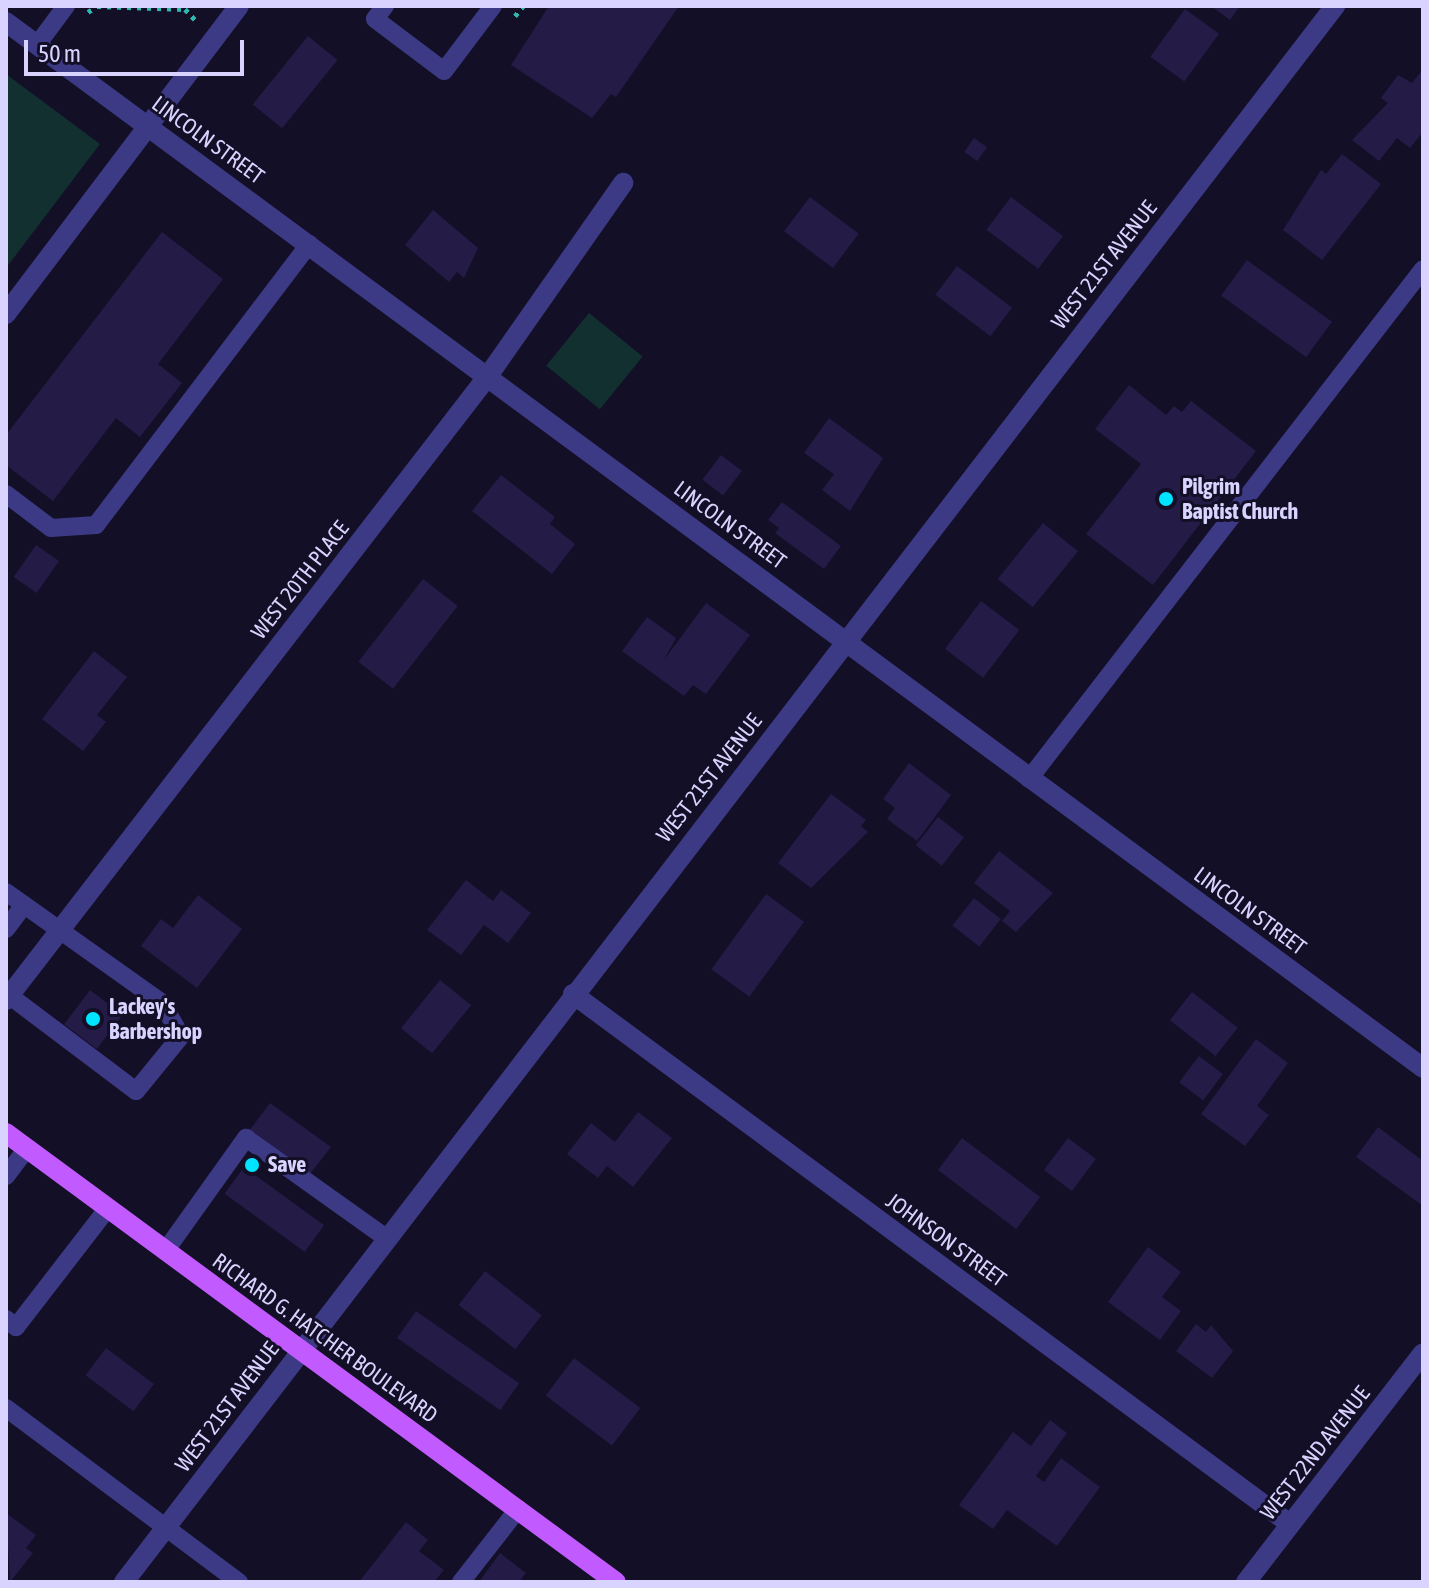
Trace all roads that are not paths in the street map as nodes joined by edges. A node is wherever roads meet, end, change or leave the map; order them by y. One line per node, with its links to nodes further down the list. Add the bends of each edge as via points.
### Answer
1 (66, 6): 7 (lane)
2 (385, 6): 3 (lane, via 375,19 444,71)
3 (493, 6)
4 (1335, 6): 15 (street, WEST 21ST AVENUE)
5 (229, 10): 8 (street)
6 (6, 22): 7 (street, LINCOLN STREET)
7 (37, 45): 8 (street, LINCOLN STREET)
8 (148, 125): 10 (street, LINCOLN STREET); 12 (street)
9 (623, 183): 13 (street, WEST 20TH PLACE)
10 (309, 244): 13 (street, LINCOLN STREET); 14 (lane, via 96,525 51,528)
11 (1423, 269): 16 (lane)
12 (6, 314)
13 (488, 376): 15 (street, LINCOLN STREET); 20 (street, WEST 20TH PLACE)
14 (6, 494)
15 (845, 640): 16 (street, LINCOLN STREET); 21 (street, WEST 21ST AVENUE)
16 (1029, 779): 23 (street, LINCOLN STREET)
17 (6, 892): 18 (lane)
18 (24, 905): 19 (lane); 20 (lane)
19 (6, 929)
20 (59, 931): 22 (street, WEST 20TH PLACE); 22 (lane, via 162,1003 181,1036 165,1063 136,1091)
21 (573, 994): 28 (street, WEST 21ST AVENUE); 35 (street, JOHNSON STREET)
22 (7, 996)
23 (1423, 1068)
24 (6, 1133): 25 (main road, RICHARD G. HATCHER BOULEVARD)
25 (27, 1148): 26 (lane); 27 (main road, RICHARD G. HATCHER BOULEVARD)
26 (6, 1176)
27 (108, 1208): 29 (main road, RICHARD G. HATCHER BOULEVARD); 30 (lane, via 16,1327)
28 (386, 1238): 29 (lane, via 246,1138); 31 (street, WEST 21ST AVENUE)
29 (166, 1250): 31 (main road, RICHARD G. HATCHER BOULEVARD)
30 (6, 1319)
31 (300, 1350): 34 (main road, RICHARD G. HATCHER BOULEVARD); 36 (street, WEST 21ST AVENUE)
32 (1423, 1353): 35 (street, WEST 22ND AVENUE)
33 (6, 1408): 36 (lane)
34 (518, 1509): 39 (lane); 40 (main road, RICHARD G. HATCHER BOULEVARD)
35 (1290, 1524): 41 (street, WEST 22ND AVENUE)
36 (166, 1528): 37 (street, WEST 21ST AVENUE); 38 (lane)
37 (124, 1582)
38 (239, 1582)
39 (461, 1582)
40 (616, 1582)
41 (1246, 1582)

